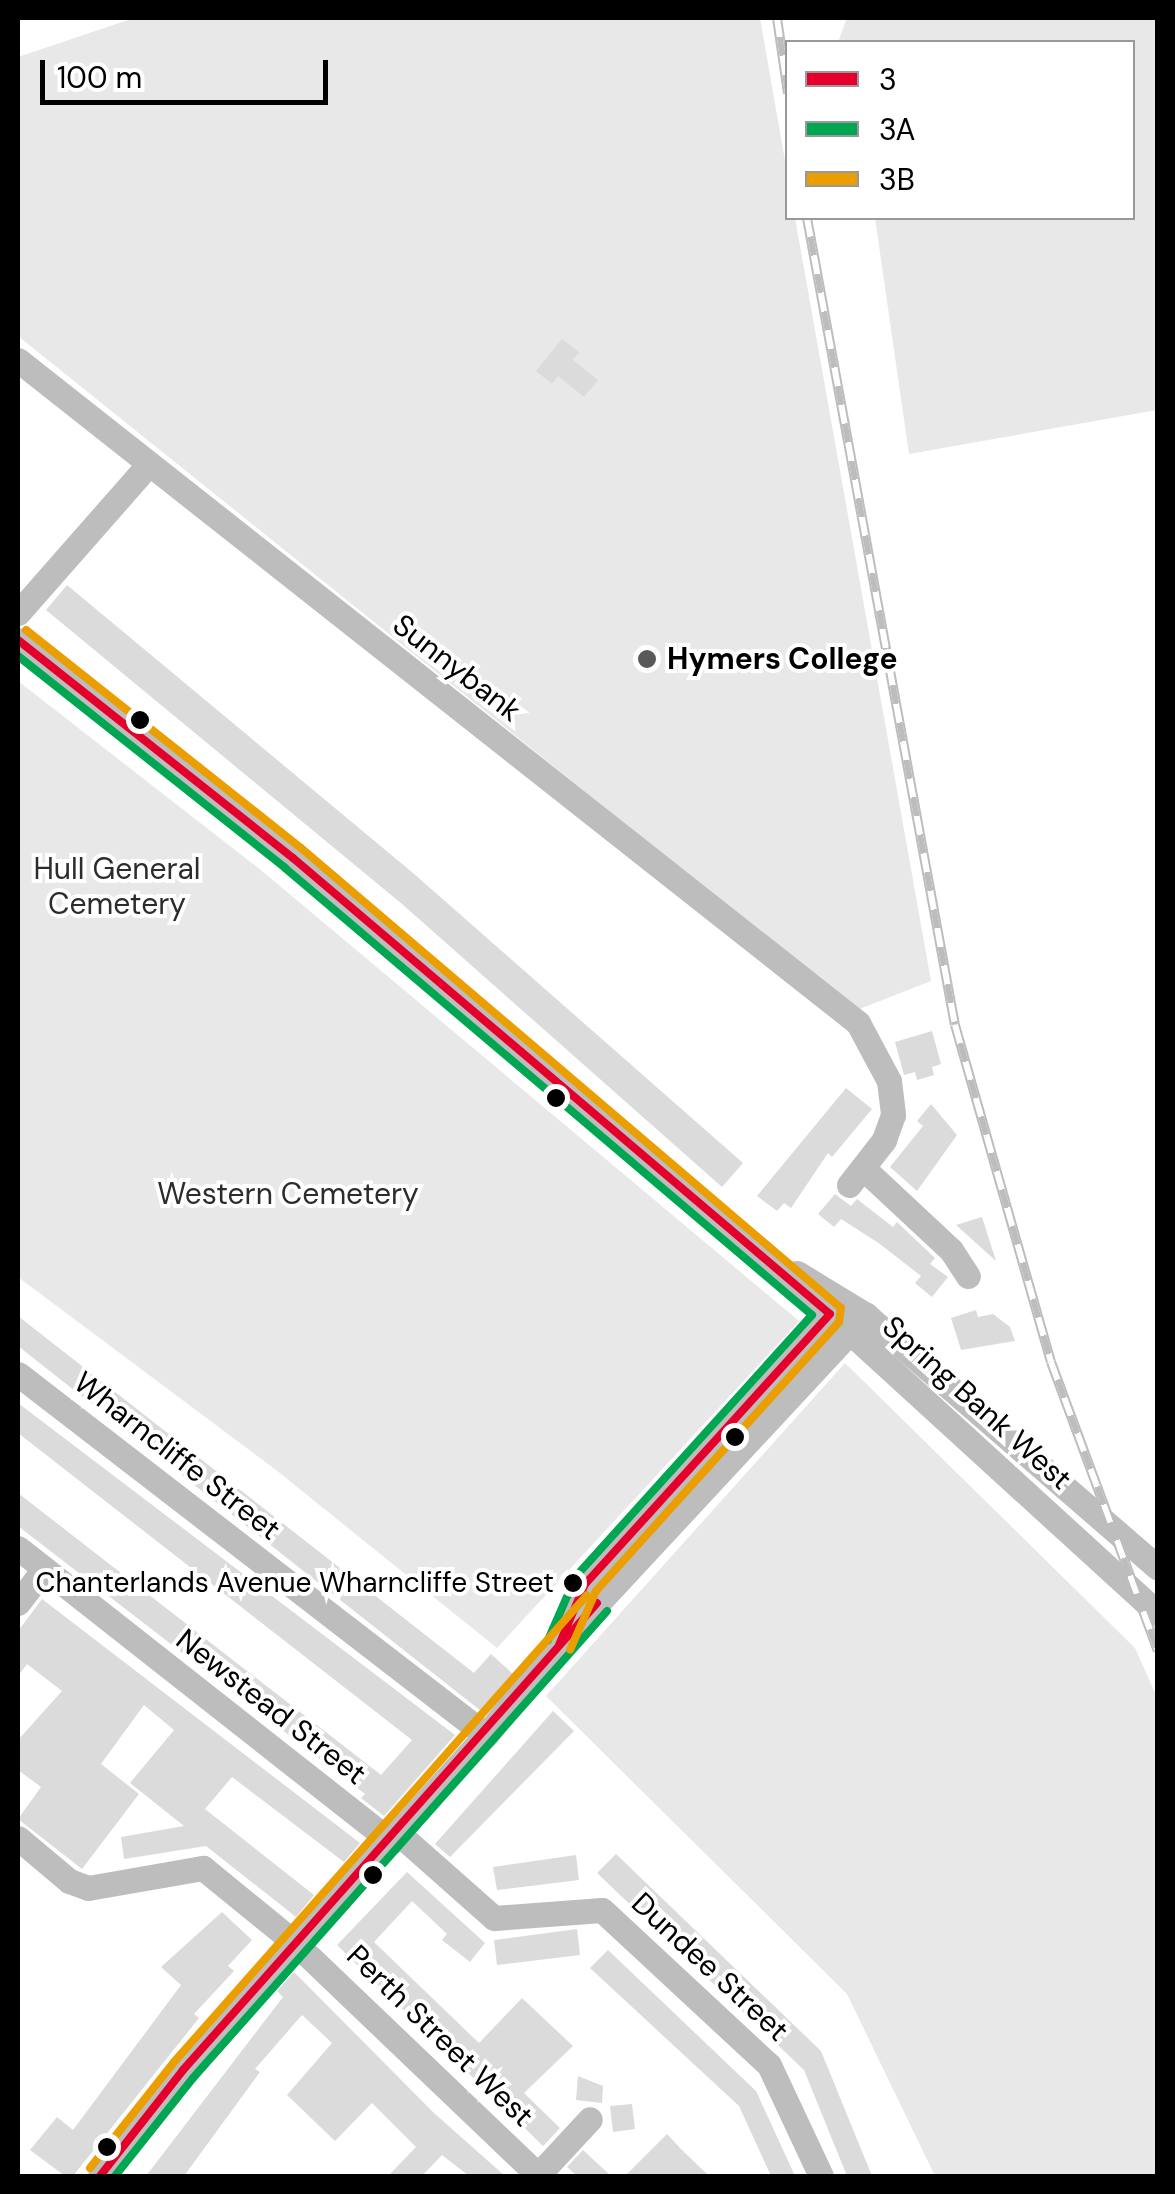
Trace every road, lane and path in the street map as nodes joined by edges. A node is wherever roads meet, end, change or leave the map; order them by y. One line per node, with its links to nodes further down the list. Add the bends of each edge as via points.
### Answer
1 (18, 360): 2 (street, Sunnybank)
2 (148, 465): 3 (street); 5 (street, Sunnybank, via 858,1023 890,1081 892,1115 856,1177 950,1250)
3 (18, 613)
4 (18, 640): 6 (street, Spring Bank West, via 293,858 749,1246)
5 (971, 1284)
6 (836, 1306): 7 (street, Spring Bank West); 14 (street, via 585,1584)
7 (858, 1324): 10 (street, Spring Bank West); 13 (street, Spring Bank West); 14 (street)
8 (18, 1374): 15 (street, Wharncliffe Street)
9 (18, 1548): 11 (street, Newstead Street)
10 (1158, 1568)
11 (44, 1569): 12 (street); 17 (street, Newstead Street)
12 (18, 1604)
13 (1158, 1613)
14 (559, 1645): 15 (street)
15 (486, 1736): 17 (street)
16 (18, 1838): 18 (street, Perth Street West, via 68,1881 88,1888 202,1868)
17 (395, 1838): 18 (street); 22 (street, Dundee Street, via 494,1918 602,1910 769,2065)
18 (295, 1943): 20 (street); 21 (street, Perth Street West)
19 (590, 2120): 21 (street)
20 (100, 2176)
21 (538, 2176)
22 (821, 2176)

